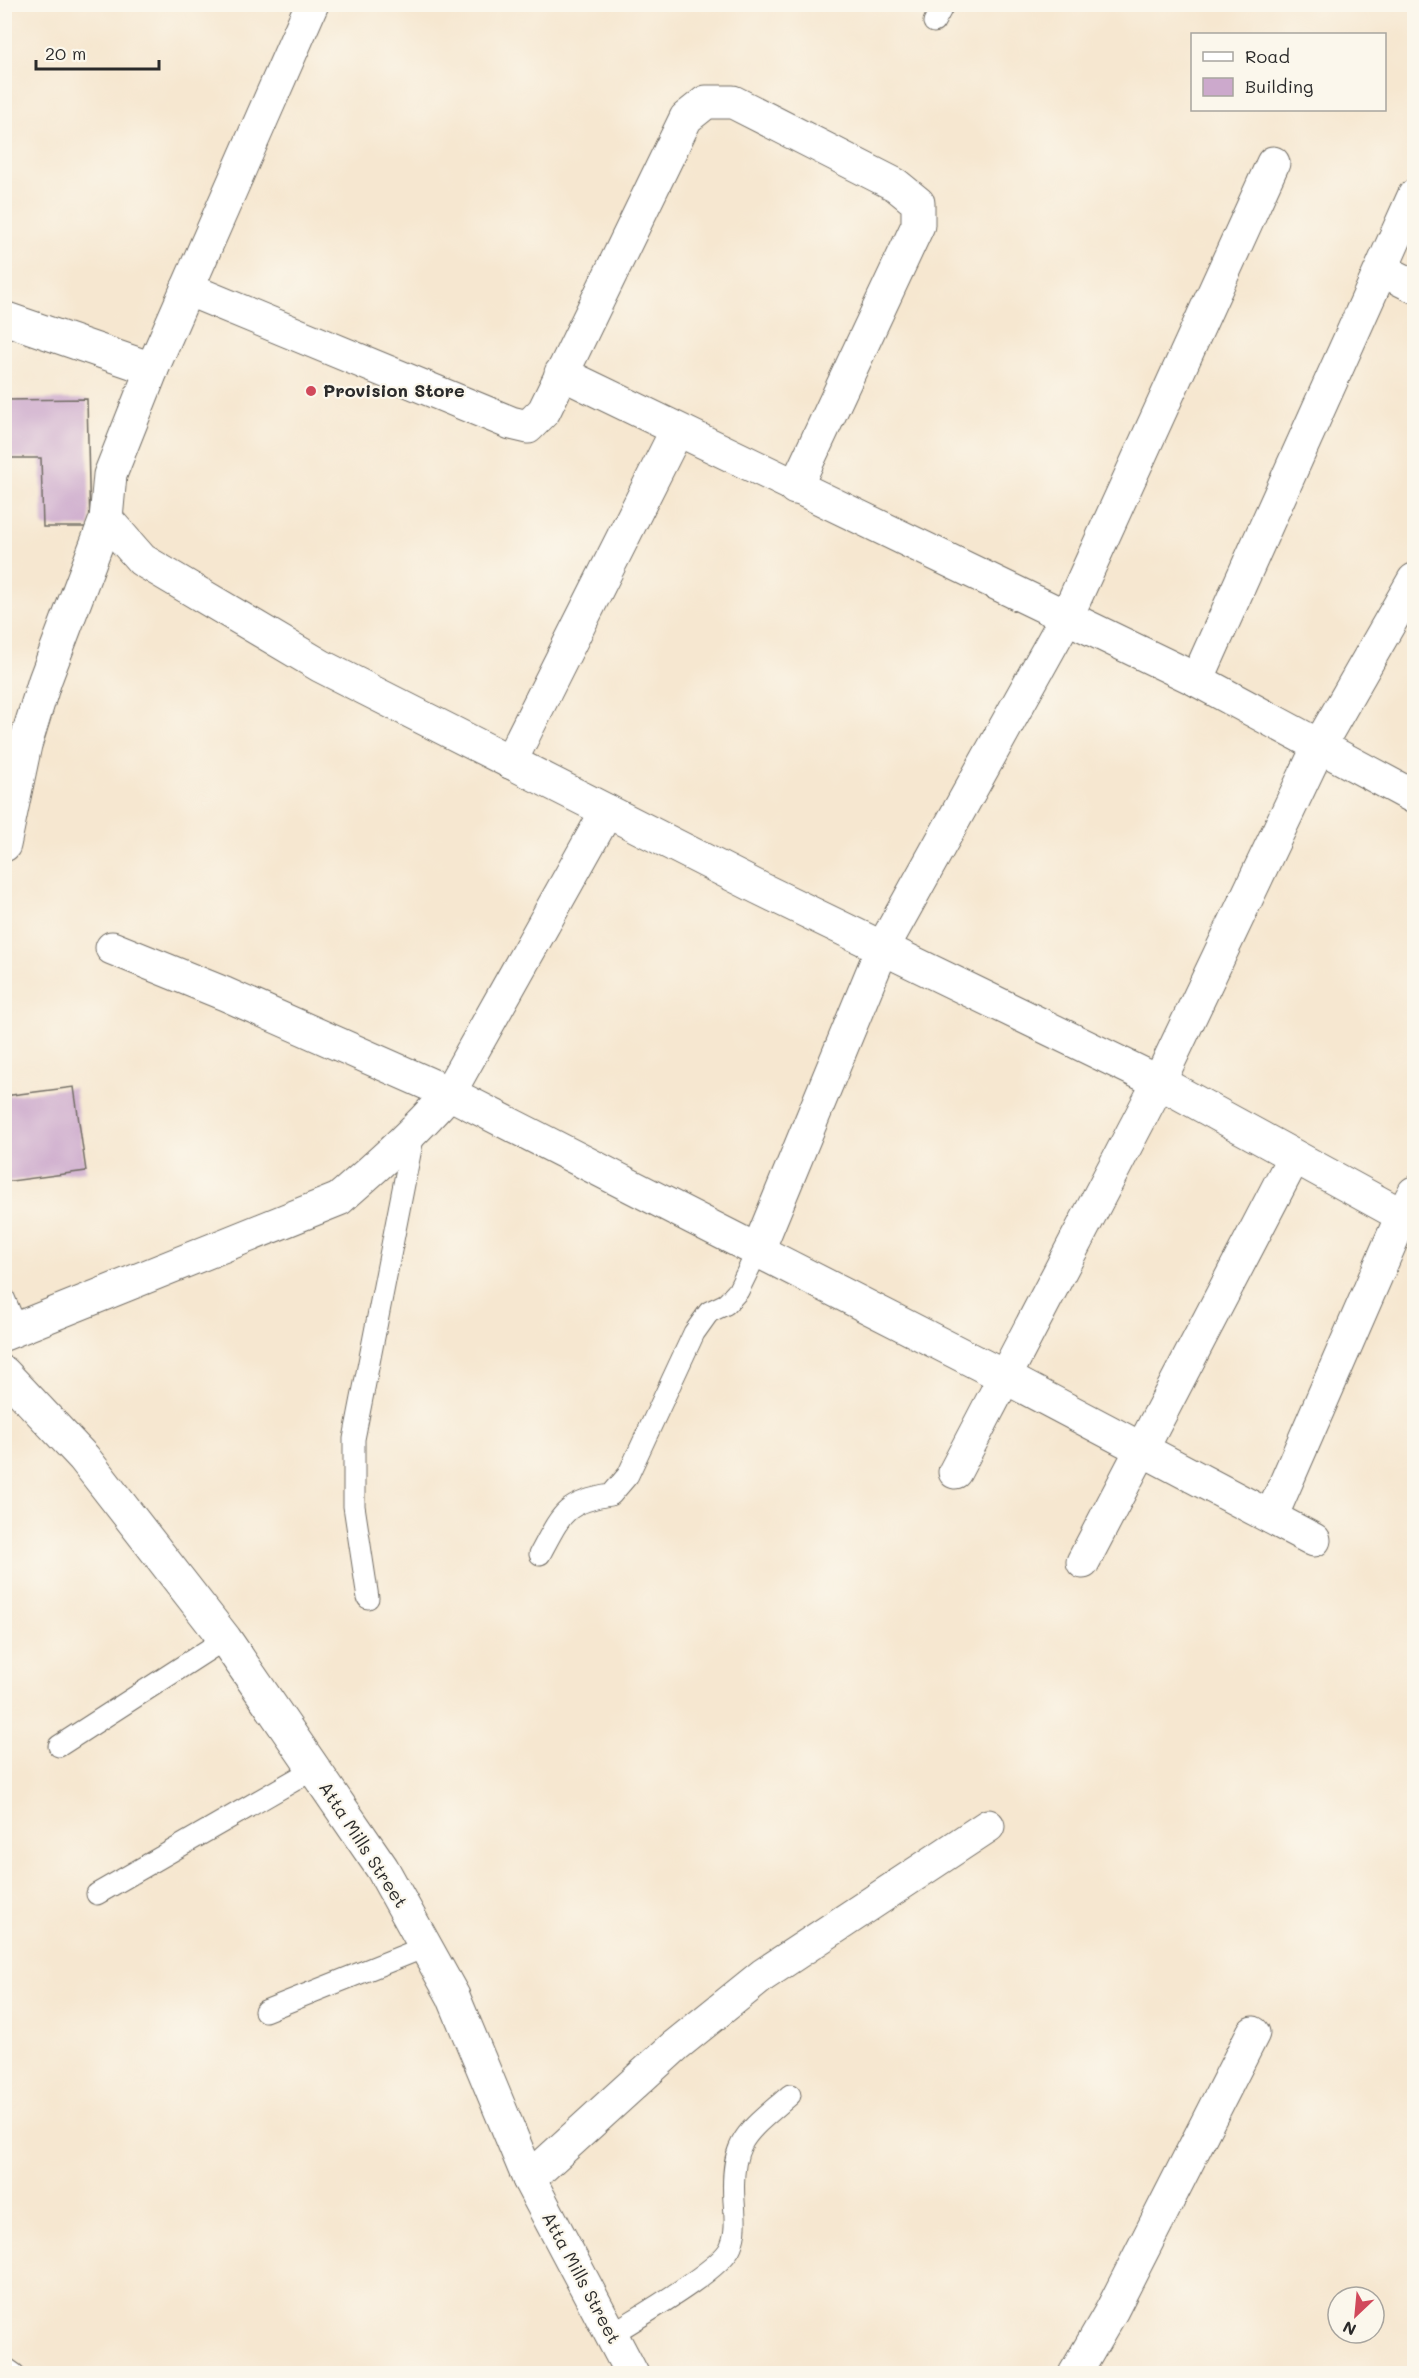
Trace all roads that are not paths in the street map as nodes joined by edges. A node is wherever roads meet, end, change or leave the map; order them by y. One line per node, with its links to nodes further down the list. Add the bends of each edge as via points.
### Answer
1 (312, 4): 6 (street)
2 (1273, 163): 14 (street)
3 (1414, 196): 4 (street)
4 (1382, 270): 5 (street); 15 (street)
5 (1414, 286)
6 (188, 289): 8 (street); 9 (street, via 528,427 544,411)
7 (4, 318): 8 (street)
8 (152, 369): 12 (street, via 110,475)
9 (561, 373): 10 (street); 11 (street, via 686,118 706,102 733,102 896,185 918,203 918,225)
10 (677, 430): 11 (street); 17 (street)
11 (795, 488): 14 (street)
12 (106, 519): 17 (street, via 142,560 321,666); 20 (street, via 45,680 25,745)
13 (1414, 580): 16 (street)
14 (1066, 618): 15 (street); 22 (street)
15 (1197, 680): 16 (street)
16 (1319, 746): 18 (street); 23 (street)
17 (510, 762): 19 (street)
18 (1414, 797)
19 (608, 811): 22 (street); 24 (street)
20 (4, 845)
21 (112, 948): 24 (street)
22 (882, 949): 23 (street); 28 (street)
23 (1159, 1082): 26 (street); 32 (street)
24 (449, 1093): 25 (street); 28 (street)
25 (414, 1133): 30 (street, via 339,1199); 39 (lane, via 354,1439 354,1506)
26 (1294, 1157): 27 (street); 33 (street)
27 (1410, 1211): 35 (street)
28 (758, 1250): 32 (street); 37 (lane, via 738,1291 726,1304 710,1312 694,1333 628,1475 611,1495 586,1499 567,1508)
29 (4, 1298): 30 (lane)
30 (11, 1331)
31 (4, 1373): 40 (street, Atta Mills Street, via 84,1458)
32 (1005, 1377): 33 (street); 34 (street)
33 (1143, 1450): 35 (street); 38 (street)
34 (956, 1472)
35 (1271, 1517): 36 (street)
36 (1314, 1540)
37 (540, 1554)
38 (1083, 1562)
39 (368, 1598)
40 (225, 1639): 41 (lane); 42 (street, Atta Mills Street)
41 (59, 1746)
42 (314, 1769): 44 (lane); 45 (street, Atta Mills Street, via 382,1868)
43 (988, 1826): 49 (street, via 762,1975 675,2046)
44 (97, 1894)
45 (425, 1947): 46 (lane); 49 (street, Atta Mills Street, via 453,1996)
46 (264, 2011)
47 (1253, 2033): 54 (street, via 1112,2310)
48 (790, 2095): 50 (lane, via 749,2131 738,2147 732,2171 736,2224 731,2247 718,2264)
49 (530, 2179): 50 (street, Atta Mills Street)
50 (610, 2335): 53 (street, Atta Mills Street)
51 (4, 2367): 52 (lane)
52 (14, 2373)
53 (632, 2373)
54 (1075, 2373)

